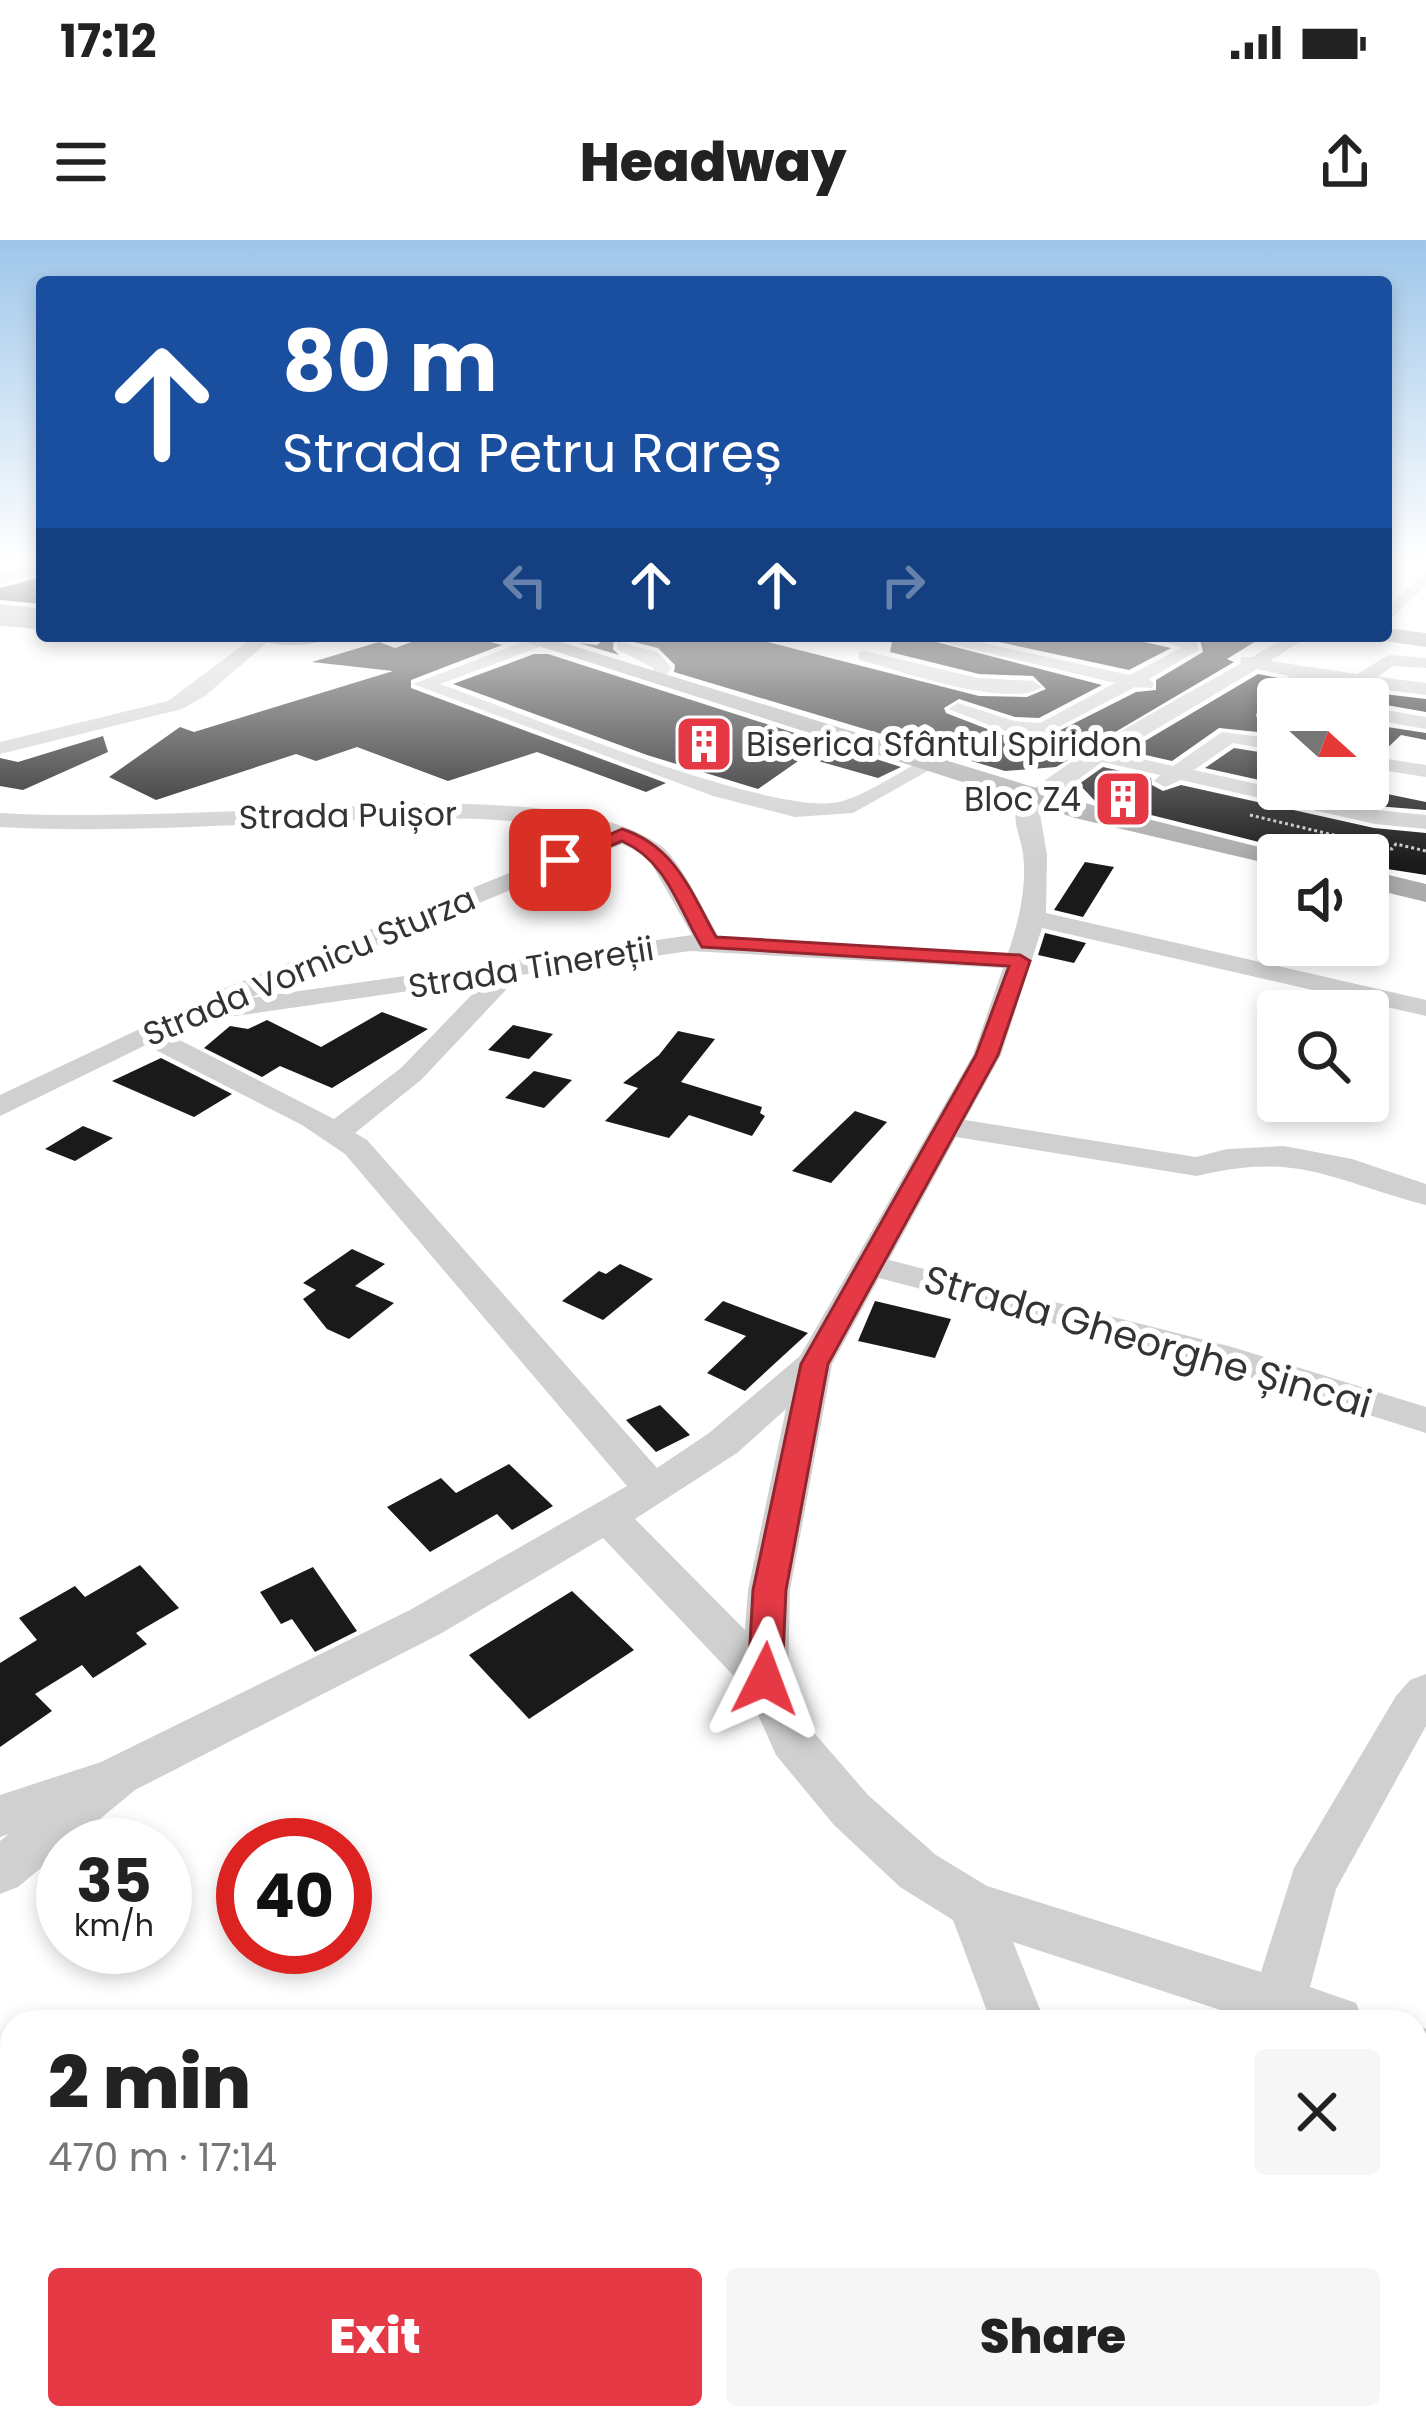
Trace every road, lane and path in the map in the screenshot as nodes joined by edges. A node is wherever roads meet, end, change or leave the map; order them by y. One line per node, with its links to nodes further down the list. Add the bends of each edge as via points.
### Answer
1 (233, 660): 26 (street, via 175,705)
2 (478, 660): 29 (street, via 422,684 796,810 844,808)
3 (603, 660): 13 (main road)
4 (656, 660): 13 (street, via 663,668)
5 (686, 660): 13 (street)
6 (904, 660): 20 (street, via 989,686)
7 (1053, 660): 18 (street)
8 (1177, 660): 18 (street)
9 (1389, 660): 17 (street)
10 (1391, 660): 12 (street)
11 (1244, 661): 14 (street); 28 (street)
12 (1426, 663)
13 (653, 674): 29 (main road)
14 (1302, 674): 15 (street); 16 (street)
15 (1300, 678)
16 (1341, 678)
17 (1364, 678)
18 (1146, 684): 22 (street, via 1043,729)
19 (1389, 684): 21 (street)
20 (1033, 687)
21 (1426, 689)
22 (958, 710)
23 (1389, 717): 24 (street)
24 (1426, 724)
25 (1257, 741): 31 (street, via 1229,736)
26 (0, 748)
27 (1420, 748): 30 (street)
28 (1098, 755): 31 (street); 32 (street)
29 (932, 764): 32 (main road)
30 (1409, 773)
31 (1174, 774): 33 (street, via 1150,792); 34 (street)
32 (1037, 795): 39 (main road); 42 (street, via 1026,819 1036,855)
33 (1192, 801)
34 (1251, 802): 36 (street); 38 (path, via 1392,849)
35 (0, 820): 37 (street, Strada Puișor, via 467,813)
36 (1426, 823)
37 (622, 835): 43 (street, Strada Puișor, via 666,862); 47 (street, Strada Vornicu Sturza)
38 (1426, 851)
39 (1257, 852)
40 (1389, 884): 41 (main road)
41 (1426, 892)
42 (1033, 918): 44 (street); 46 (street)
43 (709, 943): 44 (street, Strada Tinereții); 45 (street, Strada Tinereții)
44 (1020, 961): 50 (street, via 987,1055)
45 (509, 972): 47 (street, Strada Tinereții); 51 (street, via 411,1074)
46 (1426, 1008)
47 (187, 1015): 48 (street, Strada Vornicu Sturza)
48 (145, 1034): 49 (street, Strada Vornicu Sturza); 51 (street)
49 (0, 1107)
50 (949, 1127): 52 (street, via 1196,1167 1284,1153); 53 (street)
51 (337, 1133): 56 (street, via 375,1166)
52 (1426, 1195)
53 (870, 1265): 54 (street); 55 (street, Strada Gheorghe Șincai, via 1198,1349)
54 (814, 1364): 56 (street, via 723,1443); 58 (street, via 773,1567)
55 (1426, 1420)
56 (652, 1490): 57 (street)
57 (607, 1516): 58 (street); 60 (street, via 425,1622)
58 (765, 1679): 63 (street, via 793,1741 851,1810 918,1871)
59 (1426, 1693): 64 (street, via 1312,1884)
60 (118, 1776): 61 (street); 62 (street)
61 (0, 1816)
62 (0, 1871)
63 (973, 1905): 64 (street); 65 (street)
64 (1280, 2001): 66 (street)
65 (1013, 2010)
66 (1304, 2010)

